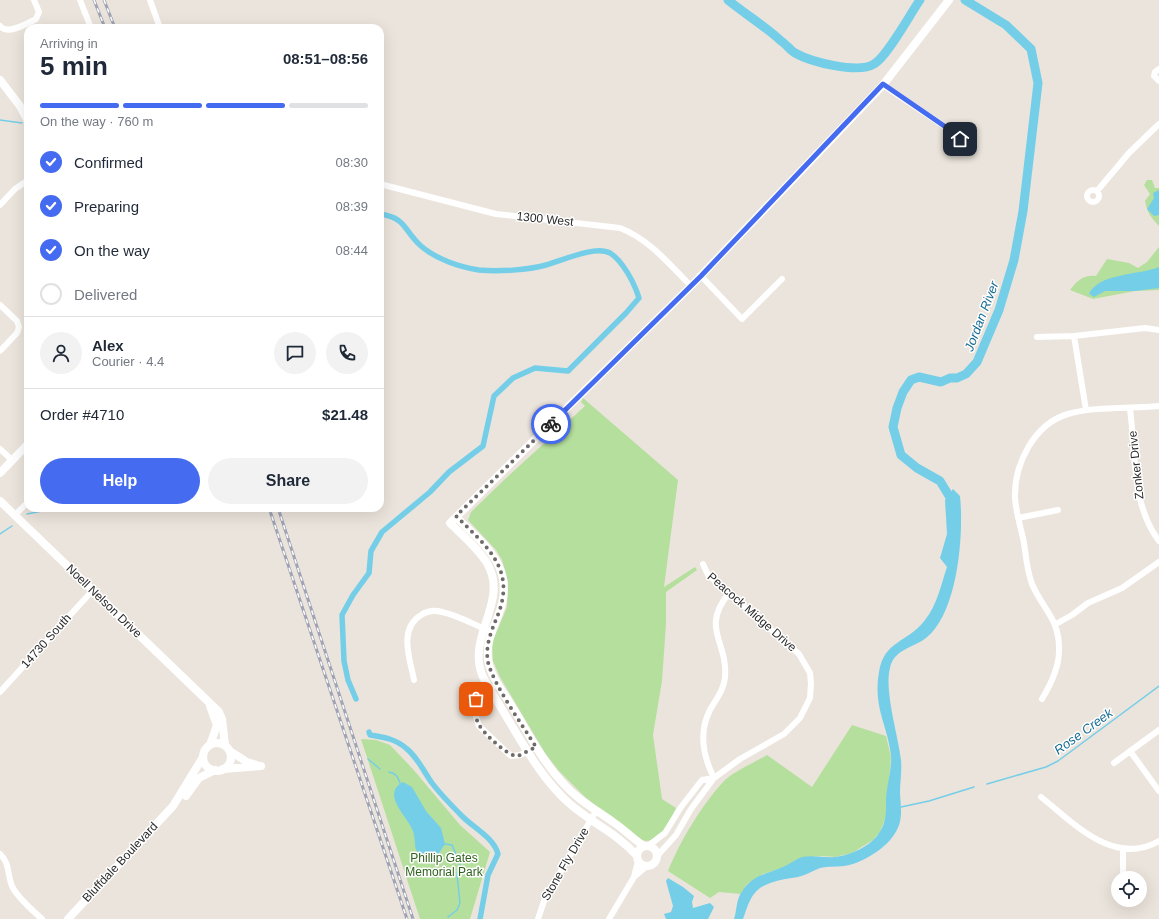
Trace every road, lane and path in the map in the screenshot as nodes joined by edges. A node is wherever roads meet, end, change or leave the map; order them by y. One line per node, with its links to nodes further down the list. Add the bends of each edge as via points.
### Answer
1 (34, 0): 6 (street, via 38,16)
2 (80, 0): 7 (street)
3 (150, 0): 8 (street)
4 (947, 2): 13 (street)
5 (24, 24): 9 (street, via 10,30)
6 (25, 24)
7 (89, 24)
8 (159, 24)
9 (2, 28)
10 (1159, 69): 12 (street, via 1154,76)
11 (0, 80): 14 (street)
12 (1159, 81)
13 (883, 84): 16 (street, via 953,132 960,139); 21 (street)
14 (24, 114)
15 (1159, 124): 19 (street, via 1129,153)
16 (962, 146)
17 (24, 183): 20 (street)
18 (384, 185): 23 (street, 1300 West, via 496,214 620,228 648,244)
19 (1097, 191)
20 (0, 205)
21 (701, 276): 22 (street, via 742,319); 23 (street)
22 (782, 279)
23 (691, 286): 40 (street)
24 (0, 305): 28 (street, via 19,326 17,333)
25 (1159, 330): 26 (street, via 1145,328)
26 (1074, 336): 27 (street); 31 (street)
27 (1037, 337)
28 (0, 351)
29 (1159, 406): 30 (street)
30 (1130, 409): 31 (street); 42 (street, Zonker Drive, via 1141,505 1147,522)
31 (1086, 410): 41 (street, via 1059,417 1046,425 1028,447 1017,479 1015,498)
32 (24, 448): 34 (street)
33 (0, 449): 34 (street)
34 (12, 460): 35 (street)
35 (0, 473)
36 (0, 501): 39 (street, Noell Nelson Drive)
37 (24, 506): 39 (street)
38 (1058, 510): 41 (street)
39 (15, 515): 45 (street, Noell Nelson Drive)
40 (456, 516): 48 (street, via 450,523 481,555 492,573 494,596); 49 (street, via 488,548 501,569 504,594)
41 (1018, 518): 47 (street, via 1032,585)
42 (1159, 541)
43 (1159, 562): 47 (street, via 1122,588 1088,604)
44 (703, 564): 46 (street, Peacock Midge Drive, via 708,575)
45 (93, 590): 53 (street, 14730 South); 55 (street, Noell Nelson Drive)
46 (729, 593): 65 (street, via 720,606 715,623 725,666 724,683 708,715 703,732 704,754); 65 (street, Peacock Midge Drive, via 799,654 810,673 811,693 804,713 790,729)
47 (1056, 624): 54 (street, via 1059,650 1056,672)
48 (483, 628): 49 (street); 50 (street, via 442,612 430,611 420,615 412,623 407,636); 52 (street, via 478,657 481,671)
49 (492, 632): 51 (street, via 488,644 488,661)
50 (414, 680)
51 (498, 684): 52 (street); 58 (street)
52 (490, 689): 61 (street); 61 (street, via 476,699 479,726 511,756)
53 (0, 692)
54 (1042, 699)
55 (208, 701): 57 (street, Noell Nelson Drive, via 217,725); 59 (street, Noell Nelson Drive, via 219,712)
56 (1159, 730): 60 (street)
57 (210, 745): 59 (street, via 217,743); 62 (street)
58 (536, 747): 61 (street); 69 (street, via 560,781)
59 (228, 748): 64 (street, via 231,761); 64 (street, Bluffdale Boulevard, via 247,762 261,766)
60 (1130, 751): 63 (street); 66 (street)
61 (527, 752): 70 (street, via 557,791)
62 (203, 757): 64 (street, via 206,766); 68 (street, Bluffdale Boulevard)
63 (1114, 763)
64 (219, 770): 68 (street, Bluffdale Boulevard, via 202,776 181,802)
65 (714, 778): 72 (street, Peacock Midge Drive, via 702,780 665,833); 75 (street, Peacock Midge Drive, via 691,808 676,835)
66 (1159, 791)
67 (1041, 797): 73 (street, via 1094,838 1106,845)
68 (173, 806): 81 (street, Bluffdale Boulevard)
69 (596, 811): 70 (street, Stone Fly Drive); 72 (street)
70 (591, 819): 76 (street, via 617,837); 82 (street, Stone Fly Drive, via 545,898)
71 (1159, 841): 73 (street, via 1142,848)
72 (646, 846): 75 (street, via 654,848); 76 (street, via 639,850)
73 (1124, 849): 78 (street)
74 (0, 854): 80 (street, via 7,863 14,890)
75 (657, 856): 77 (street, via 654,863)
76 (637, 859): 77 (street); 79 (street)
77 (647, 866): 79 (street)
78 (1123, 871)
79 (634, 877): 83 (street)
80 (42, 919)
81 (68, 919)
82 (538, 919)
83 (609, 919)

